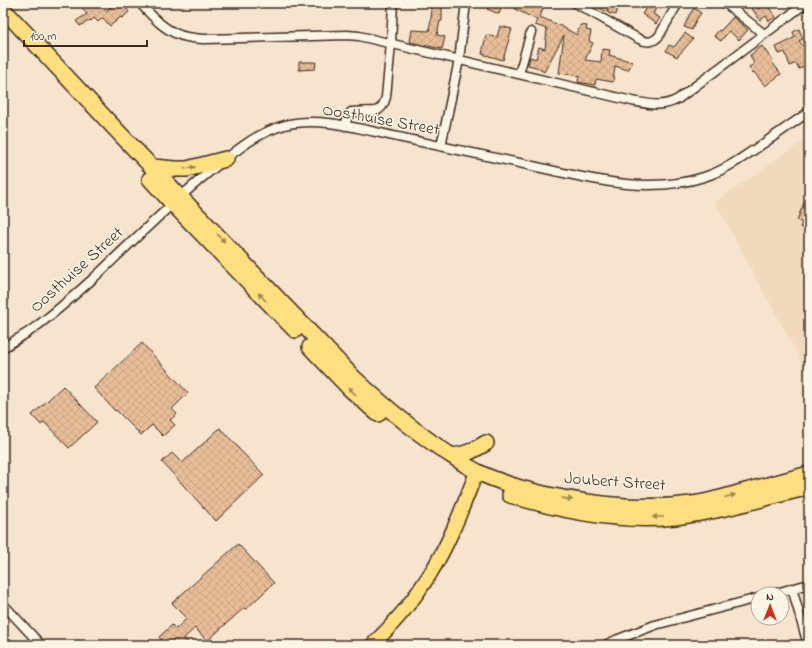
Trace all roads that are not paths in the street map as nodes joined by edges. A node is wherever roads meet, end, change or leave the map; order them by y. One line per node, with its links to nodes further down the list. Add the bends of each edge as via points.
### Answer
1 (140, 3): 12 (street, via 164,27 186,37 205,39 347,35)
2 (393, 3): 12 (street)
3 (466, 3): 13 (street)
4 (575, 3): 5 (street, via 640,39 652,42 659,36)
5 (678, 3)
6 (725, 3): 11 (street)
7 (806, 3): 11 (street)
8 (3, 9): 19 (highway)
9 (3, 22): 20 (highway)
10 (531, 32): 14 (street)
11 (764, 34): 14 (street, via 678,99 665,104 632,101)
12 (391, 44): 13 (street); 16 (street, via 383,106 375,111 352,112)
13 (459, 60): 14 (street); 17 (street)
14 (519, 74)
15 (809, 112): 17 (street, Oosthuise Street, via 752,152 718,171 704,177 664,185 604,181)
16 (345, 126): 17 (street, Oosthuise Street); 18 (street, Oosthuise Street, via 314,122 286,125 263,133)
17 (440, 146)
18 (226, 159): 19 (highway, one-way to 18, via 187,169); 20 (street, Oosthuise Street)
19 (152, 167): 20 (highway)
20 (176, 200): 21 (street, Oosthuise Street, via 56,310 32,330); 23 (highway, one-way to 23, via 282,301 379,401); 25 (highway, one-way to 20, via 423,449 372,409 290,326)
21 (3, 348)
22 (486, 443): 23 (highway, via 467,454)
23 (452, 456): 25 (highway)
24 (809, 474): 25 (highway, Joubert Street, one-way to 24, via 489,477 564,498 613,505 675,506 703,502)
25 (475, 476): 26 (highway, Joubert Street, one-way to 25, via 705,512 674,517 637,518 559,509 531,502 501,493); 32 (main road, via 445,547 430,573 405,609)
26 (809, 487)
27 (809, 584): 28 (street)
28 (792, 588): 34 (street)
29 (750, 600): 33 (street, via 655,625)
30 (3, 604): 31 (street)
31 (41, 645)
32 (372, 645)
33 (605, 645)
34 (808, 645)

